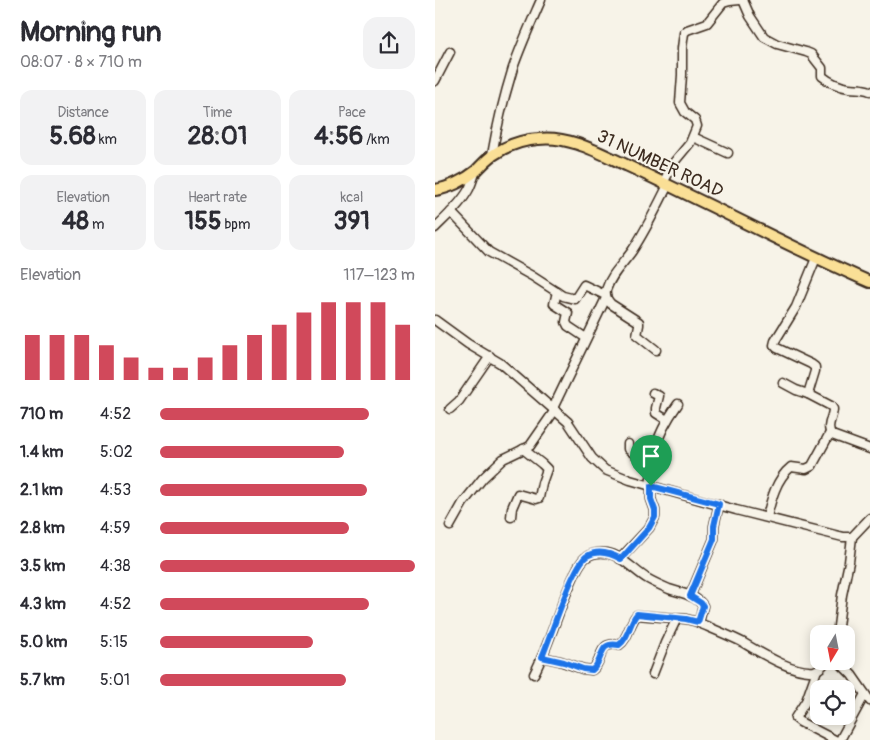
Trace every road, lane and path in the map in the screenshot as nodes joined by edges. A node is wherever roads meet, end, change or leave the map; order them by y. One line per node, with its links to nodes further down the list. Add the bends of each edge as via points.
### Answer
1 (541, 0): 8 (street, via 513,68)
2 (742, 0): 5 (street, via 764,37 811,54 822,68 822,76 828,80 844,87); 6 (street, via 723,3 707,23 684,33 680,103 695,120 697,126)
3 (451, 52): 4 (street)
4 (435, 81)
5 (870, 91)
6 (693, 136): 7 (street); 10 (street, via 673,164)
7 (728, 153)
8 (493, 155): 9 (main road, 31 NUMBER ROAD); 10 (main road, 31 NUMBER ROAD, via 528,140 552,139 581,145)
9 (476, 170): 11 (main road, 31 NUMBER ROAD, via 449,186); 12 (street, via 470,188)
10 (665, 184): 14 (main road, 31 NUMBER ROAD); 17 (street, via 640,239 614,273)
11 (435, 190)
12 (451, 212): 13 (street); 16 (street, via 489,252)
13 (435, 228)
14 (815, 258): 15 (main road, 31 NUMBER ROAD); 24 (street, via 798,302 774,343 815,367)
15 (870, 282)
16 (557, 292): 17 (street, via 575,299 583,285); 19 (street, via 554,304 568,314 567,326)
17 (606, 297): 19 (street); 20 (street, via 611,304 639,322 638,336)
18 (435, 320): 21 (street)
19 (586, 338): 27 (street)
20 (656, 350)
21 (490, 356): 26 (street, via 459,401); 27 (street)
22 (783, 383): 24 (street)
23 (653, 392): 28 (street, via 659,396 656,413)
24 (808, 394): 29 (street, via 833,409)
25 (678, 404): 28 (street)
26 (449, 409)
27 (554, 409): 31 (street, via 533,444); 34 (street, via 605,470)
28 (667, 420): 33 (street)
29 (830, 433): 32 (street); 37 (street, via 812,466 806,469 791,467 782,477)
30 (628, 444): 33 (street, via 629,451)
31 (523, 449): 36 (street, via 547,469 539,498 518,494); 39 (street, via 503,459 483,478)
32 (870, 449)
33 (654, 461): 34 (street)
34 (651, 485): 35 (street); 41 (street, via 655,517)
35 (719, 504): 37 (street); 42 (street, via 714,539)
36 (511, 517)
37 (767, 517): 40 (street)
38 (870, 518): 40 (street)
39 (450, 526)
40 (852, 537): 45 (street)
41 (621, 559): 42 (street, via 650,580); 46 (street, via 601,552 583,560)
42 (690, 596): 44 (street, via 703,606)
43 (677, 618): 44 (street); 46 (street, via 637,614 623,642 607,646 592,670); 51 (street)
44 (698, 622): 47 (street, via 784,665)
45 (838, 625)
46 (542, 657): 50 (street)
47 (810, 670)
48 (817, 670): 54 (street, via 806,701 795,718)
49 (847, 670): 52 (street)
50 (534, 674)
51 (653, 674)
52 (865, 694): 53 (street); 55 (street)
53 (870, 701)
54 (835, 740)
55 (840, 740)

